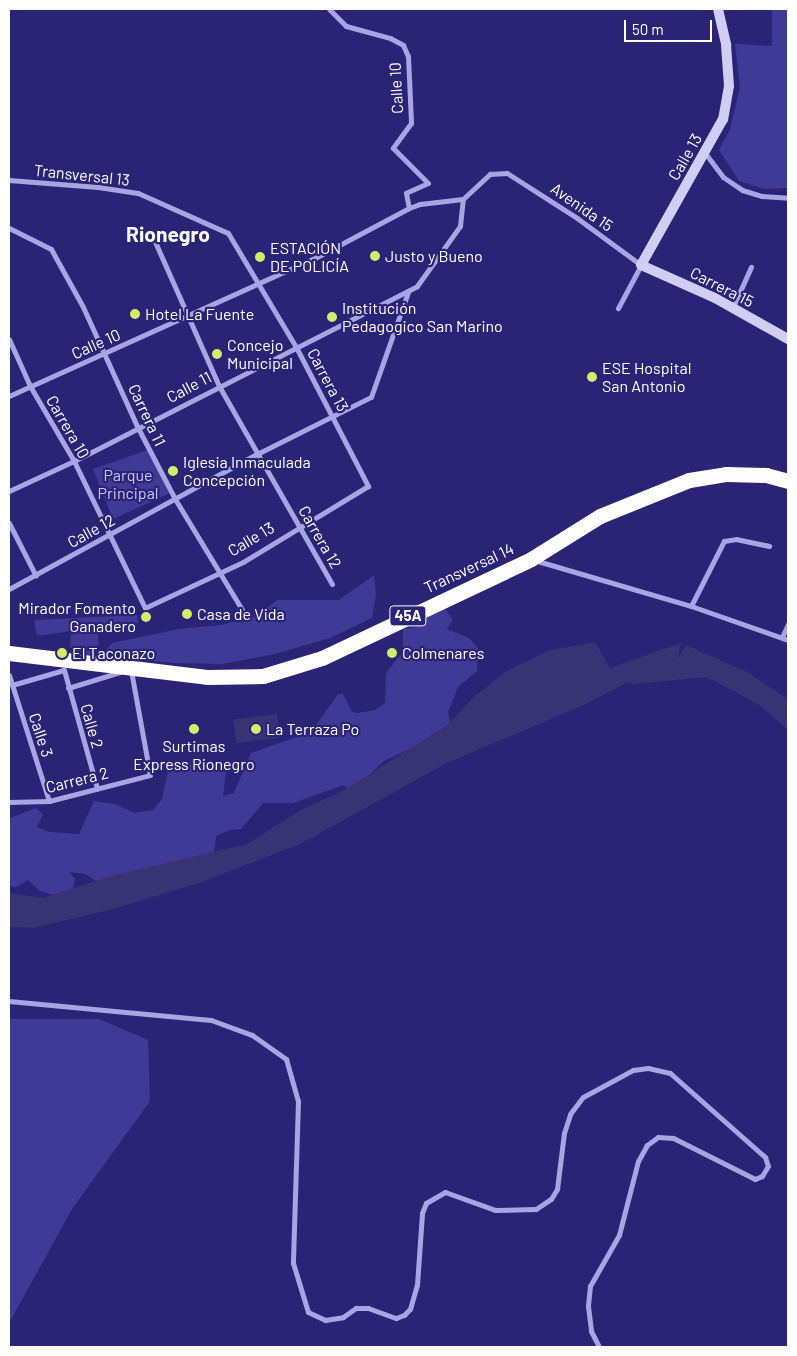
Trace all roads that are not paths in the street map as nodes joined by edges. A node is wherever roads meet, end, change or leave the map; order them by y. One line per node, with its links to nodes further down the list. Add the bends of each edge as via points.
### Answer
1 (328, 9): 7 (street, Calle 10, via 346,26 390,38 402,45 408,56 411,123 393,148 428,183 406,193)
2 (718, 9): 3 (street, Calle 13, via 726,45 729,86 723,119)
3 (705, 153): 5 (street, via 723,177 742,190); 11 (street, Calle 13)
4 (9, 180): 10 (street, Transversal 13, via 98,186 138,193 222,230)
5 (788, 198)
6 (463, 199): 7 (street, Calle 10); 11 (street, Avenida 15, via 490,174 507,173 577,218); 14 (street, via 460,226 417,286)
7 (409, 208): 13 (street, Calle 10, via 364,234)
8 (9, 228): 21 (street, Carrera 11, via 51,249)
9 (152, 235): 17 (street, Carrera 12)
10 (231, 238): 13 (street, Carrera 13)
11 (640, 265): 15 (street, Carrera 15); 16 (street, Calle 13)
12 (751, 267): 15 (street)
13 (256, 282): 17 (street, Calle 10); 20 (street, Carrera 13)
14 (408, 292): 20 (street, Calle 11); 25 (street, Calle 12, via 371,397)
15 (733, 307): 19 (street, Carrera 15)
16 (618, 308)
17 (188, 316): 21 (street, Calle 10); 23 (street, Carrera 12)
18 (9, 339): 22 (street, Carrera 10)
19 (788, 339)
20 (296, 347): 23 (street, Calle 11); 25 (street, Carrera 13)
21 (105, 355): 22 (street, Calle 10); 26 (street, Carrera 11)
22 (30, 386): 24 (street, Calle 10); 28 (street, Carrera 10)
23 (220, 386): 26 (street, Calle 11); 27 (street, Carrera 12)
24 (9, 396)
25 (334, 418): 27 (street, Calle 12); 30 (street, Carrera 13)
26 (138, 428): 28 (street, Calle 11); 32 (street, Carrera 11)
27 (257, 454): 32 (street, Calle 12); 34 (street, Carrera 12)
28 (74, 461): 31 (street, Calle 11); 35 (street, Carrera 10)
29 (788, 480): 37 (highway, Transversal 14 / 45A, via 766,475 726,474 689,480 600,516)
30 (368, 486): 34 (street, Calle 13)
31 (9, 491)
32 (175, 499): 35 (street, Calle 12); 38 (street, Carrera 11)
33 (9, 523): 39 (street)
34 (300, 527): 38 (street, Calle 13); 40 (street, Carrera 12)
35 (110, 535): 39 (street, Calle 12); 43 (street, Carrera 10)
36 (769, 546): 42 (street, via 736,539 724,541)
37 (532, 559): 42 (street); 49 (highway, Transversal 14 / 45A, via 322,658 263,676 207,677)
38 (221, 574): 43 (street, Calle 13); 44 (street, Carrera 11)
39 (36, 576): 41 (street, Calle 12)
40 (332, 584)
41 (9, 589)
42 (692, 606): 46 (street)
43 (145, 608)
44 (244, 613)
45 (788, 624): 46 (street)
46 (782, 637): 47 (street)
47 (788, 640)
48 (9, 653): 49 (highway, Transversal 14 / 45A)
49 (131, 668): 52 (street); 53 (street, Carrera 2, via 150,775)
50 (9, 676): 51 (street, Calle 3)
51 (12, 685): 52 (street, Calle 2, via 64,670); 55 (street, Calle 3)
52 (68, 688): 53 (street, Calle 2)
53 (97, 788): 55 (street, Carrera 2)
54 (9, 802): 55 (street, Carrera 2)
55 (49, 802)
56 (9, 1001): 57 (street, via 210,1020 252,1036 286,1059 298,1101 293,1264 308,1312 325,1320 343,1317 356,1308 368,1308 396,1318 404,1315 410,1309 417,1285 422,1213 431,1199 445,1192 495,1210 536,1209 557,1189 564,1133 570,1114 584,1097 633,1070 648,1068 670,1073 765,1157 768,1166 762,1176 755,1179 673,1138 658,1137 647,1145 638,1161 619,1235 590,1286 591,1331)
57 (598, 1347)

